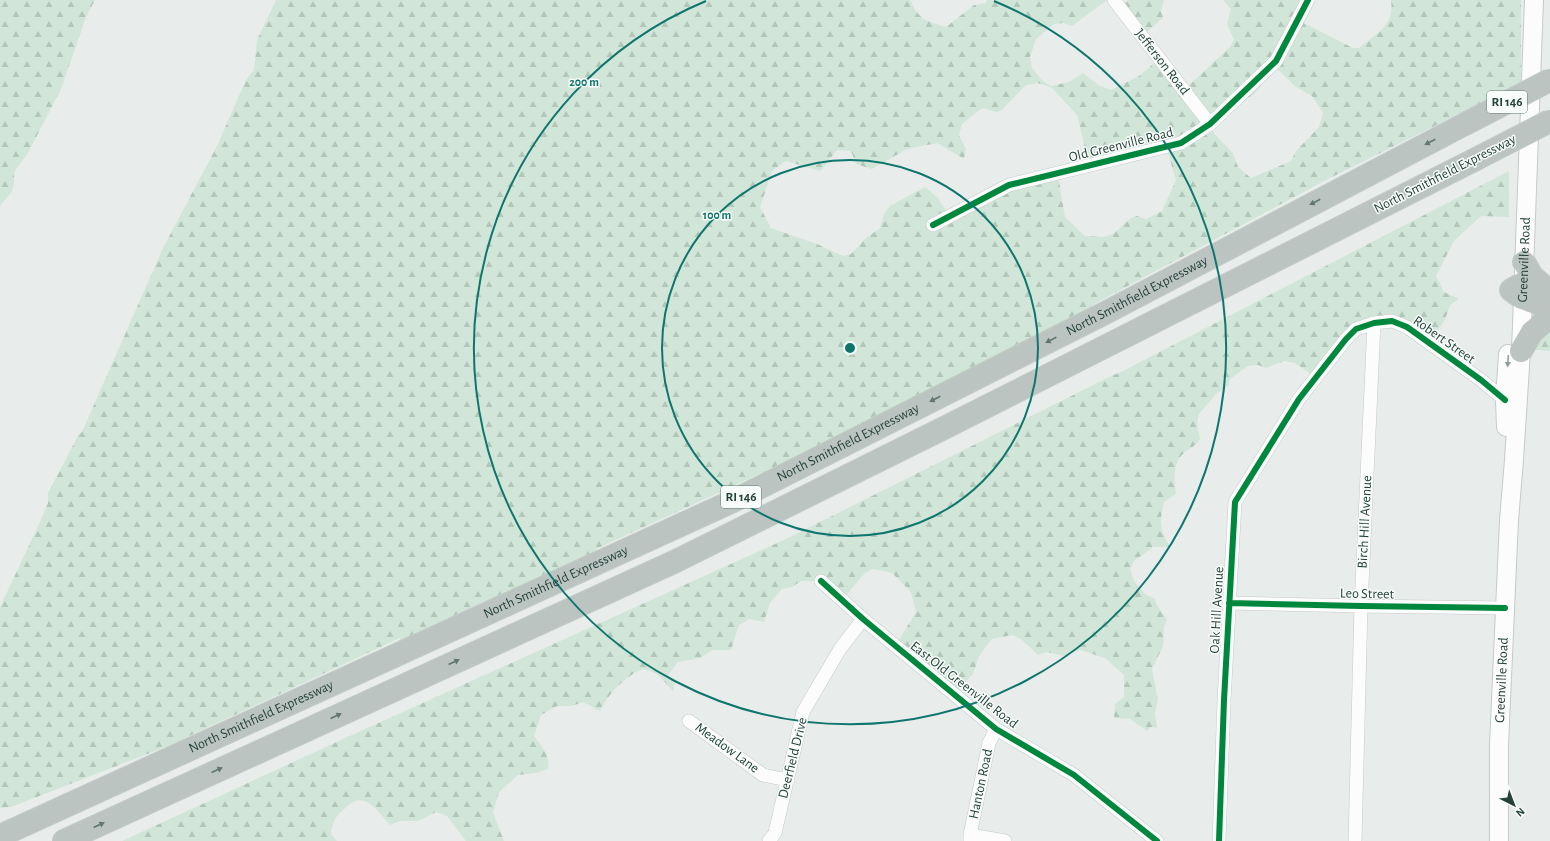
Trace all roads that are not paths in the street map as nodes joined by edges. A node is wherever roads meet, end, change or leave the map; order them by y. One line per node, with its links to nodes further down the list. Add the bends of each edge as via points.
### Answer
1 (1114, 0): 7 (street, Jefferson Road)
2 (1308, 0): 7 (street, Old Greenville Road, via 1276,61)
3 (1523, 0): 10 (main road, Greenville Road)
4 (1534, 0): 9 (main road, Greenville Road)
5 (1550, 80): 26 (highway, North Smithfield Expressway / RI 146, one-way to 26, bridge, via 1100,315 740,497)
6 (1550, 121): 28 (highway, North Smithfield Expressway / RI 146, one-way to 6, bridge, via 682,558)
7 (1210, 124): 8 (street, Old Greenville Road, via 1181,143 1009,185)
8 (933, 225)
9 (1524, 262): 10 (main road, Greenville Road); 11 (highway)
10 (1519, 291): 11 (highway); 14 (main road, Greenville Road); 16 (main road, Greenville Road, one-way to 16)
11 (1549, 296)
12 (1550, 317): 14 (highway, via 1532,332)
13 (1374, 323): 15 (street, Robert Street, via 1356,329 1346,339); 16 (street, Robert Street, via 1392,321 1407,327); 20 (street, Birch Hill Avenue)
14 (1520, 351): 17 (main road, Greenville Road)
15 (1299, 399): 19 (street, Oak Hill Avenue, via 1235,502)
16 (1505, 400): 17 (main road, Greenville Road)
17 (1509, 520): 21 (main road, Greenville Road)
18 (821, 581): 22 (street, East Old Greenville Road)
19 (1229, 603): 20 (street, Leo Street); 32 (street, Oak Hill Avenue)
20 (1362, 606): 21 (street, Leo Street); 33 (street, Birch Hill Avenue)
21 (1505, 608): 34 (main road, Greenville Road, via 1499,745)
22 (863, 619): 24 (street, East Old Greenville Road); 25 (street, Deerfield Drive, via 840,648 804,712)
23 (689, 721): 25 (street, Meadow Lane, via 763,775)
24 (996, 729): 27 (street, Hanton Road, via 989,743); 31 (street, East Old Greenville Road, via 1074,775)
25 (788, 780): 29 (street, Deerfield Drive, via 774,833)
26 (0, 836)
27 (970, 838): 30 (street)
28 (64, 841)
29 (769, 841)
30 (1005, 841)
31 (1157, 841)
32 (1219, 841)
33 (1355, 841)
34 (1499, 841)

